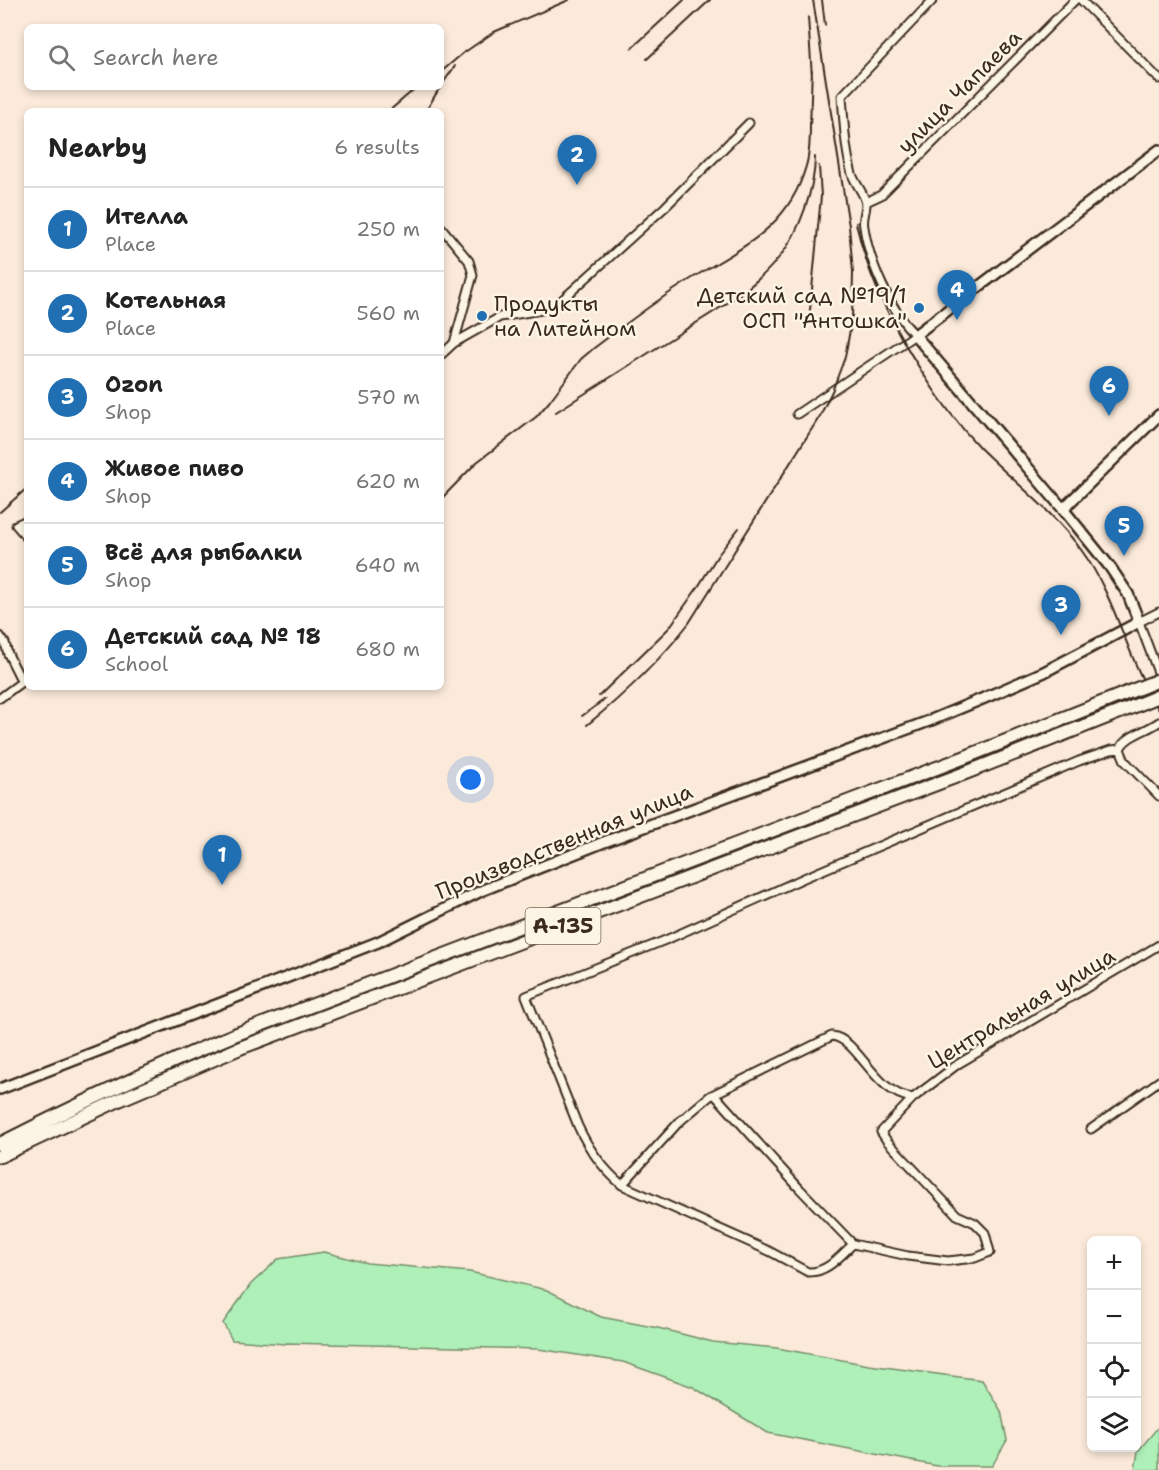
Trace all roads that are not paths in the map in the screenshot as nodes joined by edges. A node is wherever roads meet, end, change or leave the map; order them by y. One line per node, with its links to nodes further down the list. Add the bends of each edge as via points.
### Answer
1 (933, 0): 7 (street, via 842,96 847,154)
2 (1075, 0): 7 (street, улица Чапаева, via 881,195)
3 (1081, 0): 4 (street)
4 (1159, 79)
5 (749, 123): 10 (street, via 554,309 500,317)
6 (1159, 150): 9 (street)
7 (866, 202): 9 (street, via 863,224 868,248 883,288)
8 (444, 230): 10 (street, via 468,261 473,275)
9 (915, 335): 12 (street); 14 (street)
10 (454, 343): 11 (street)
11 (444, 352)
12 (796, 414)
13 (1159, 415): 14 (street)
14 (1063, 509): 18 (street, via 1121,583)
15 (24, 521): 16 (street, via 16,525)
16 (24, 534)
17 (1159, 612): 18 (street)
18 (1139, 622): 20 (street); 29 (street, Производственная улица, via 1044,672 929,721 604,842 483,890 378,942)
19 (0, 636): 21 (street)
20 (1159, 677): 33 (highway, А-135, bridge, via 963,758 234,1035 114,1087)
21 (24, 680): 23 (street)
22 (1159, 696): 34 (highway, А-135, bridge, via 957,777 240,1048)
23 (0, 698)
24 (1159, 722): 25 (street, via 1126,741)
25 (1120, 749): 26 (street, via 1125,761); 35 (street, via 1079,761 668,939 526,996 586,1144)
26 (1159, 796)
27 (1159, 945): 31 (street, Центральная улица, via 958,1064)
28 (1159, 1081): 32 (street)
29 (0, 1089)
30 (714, 1094): 31 (street, via 832,1036 848,1044 892,1091); 35 (street, via 679,1122); 36 (street)
31 (913, 1098): 36 (street, Центральная улица, via 881,1132 957,1215 975,1223 985,1233 990,1252 948,1261)
32 (1091, 1130)
33 (0, 1144)
34 (0, 1156)
35 (622, 1185): 36 (street, via 808,1272 825,1268)
36 (853, 1244)

